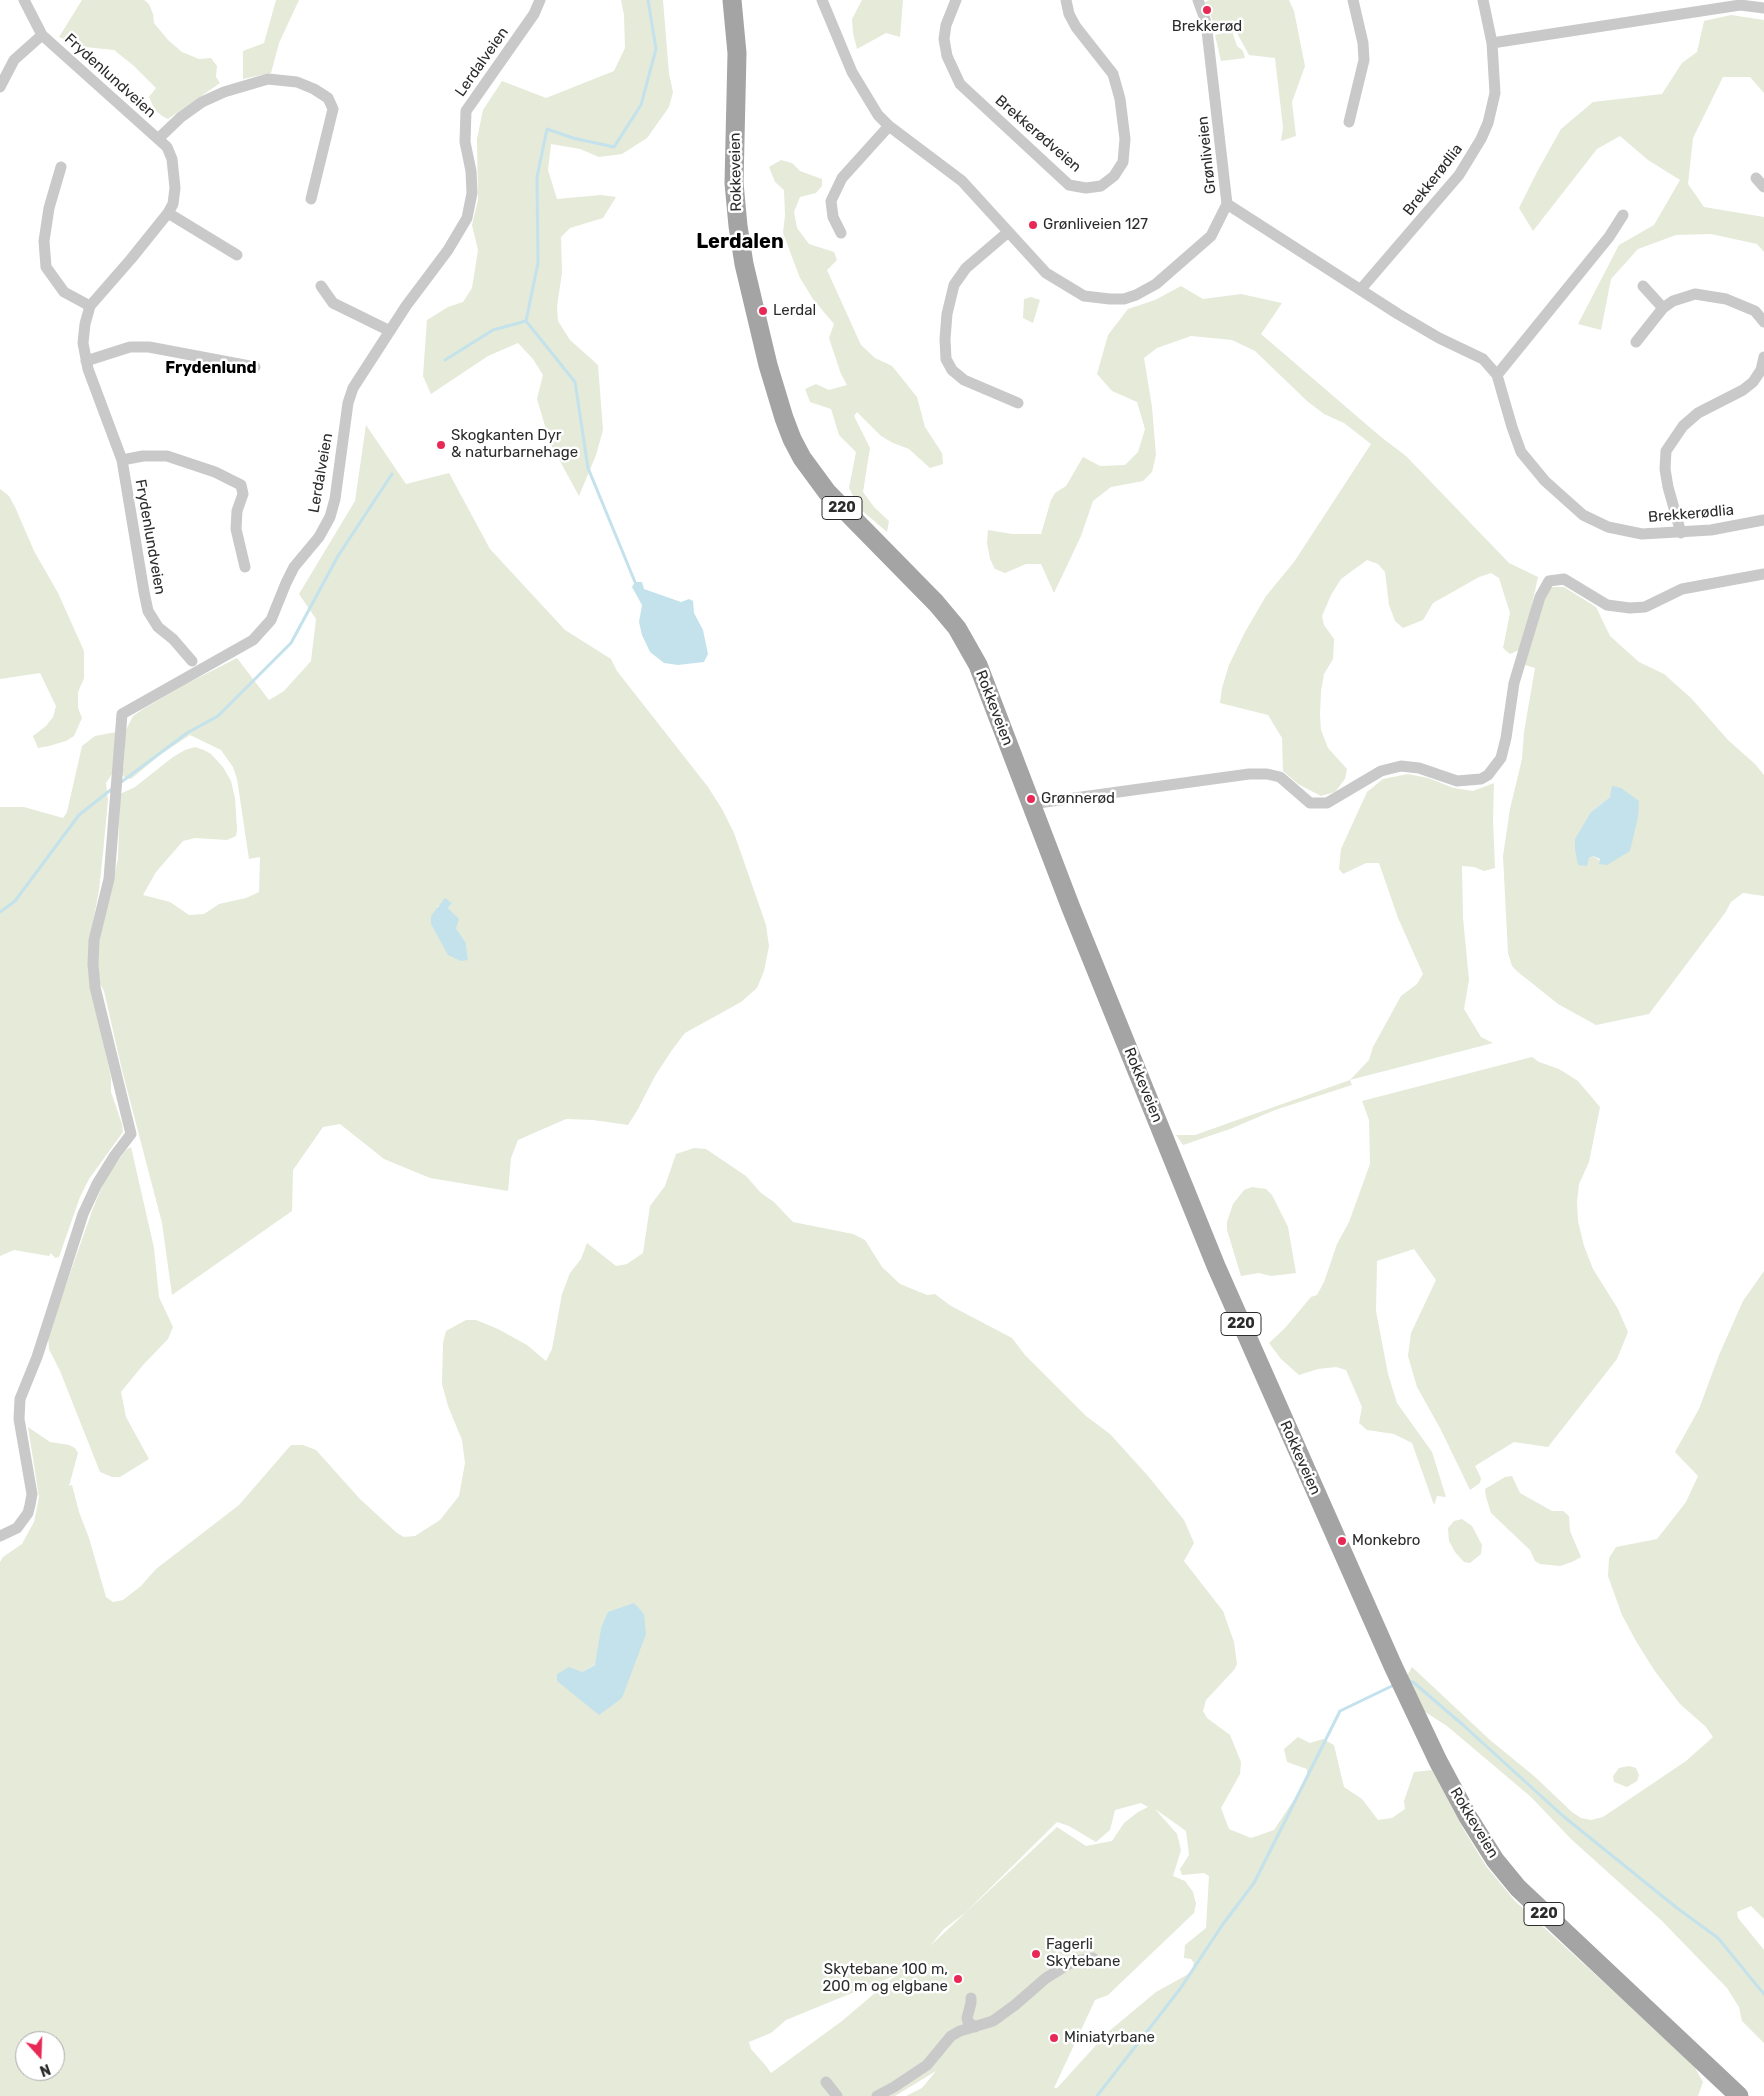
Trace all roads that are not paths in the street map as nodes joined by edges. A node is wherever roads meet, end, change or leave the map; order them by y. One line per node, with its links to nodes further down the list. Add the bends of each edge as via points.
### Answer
1 (24, 0): 11 (street, Frydenlundveien)
2 (540, 0): 31 (street, Lerdalveien, via 534,14 466,111 465,142 472,193 466,218 448,250)
3 (732, 0): 44 (main road, Rokkeveien / 220, via 737,53 734,183 738,226 762,343 784,418 802,458 827,492 957,628 978,665)
4 (822, 0): 15 (street, Grønliveien, via 852,72 878,115)
5 (956, 0): 6 (street, Brekkerødveien, via 944,39 960,84 1069,185 1101,186 1114,176 1123,162 1125,139 1120,99 1113,74 1076,27)
6 (1066, 0)
7 (1198, 0): 19 (street, Grønliveien, via 1206,22)
8 (1353, 0): 14 (street, via 1364,43 1364,60)
9 (1483, 0): 12 (street, Brekkerødlia)
10 (1764, 8): 12 (street, via 1740,6)
11 (42, 36): 13 (street, Frydenlundveien, via 14,60); 16 (street, Frydenlundveien)
12 (1492, 42): 27 (street, Brekkerødlia, via 1495,93 1481,139 1459,175)
13 (0, 88)
14 (1349, 122)
15 (889, 126): 22 (street, via 846,174 830,201); 23 (street, Grønliveien, via 962,181)
16 (158, 139): 18 (street, Frydenlundveien, via 190,110 224,92 268,79 298,82 328,98 333,109); 20 (street, Frydenlundveien, via 167,147 175,170 173,204)
17 (61, 166): 28 (street, via 44,241 46,267 64,292)
18 (311, 199)
19 (1227, 204): 23 (street, Grønliveien, via 1211,236 1146,291 1124,299 1084,296 1046,273); 27 (street)
20 (168, 213): 24 (street); 28 (street, Frydenlundveien)
21 (1623, 215): 36 (street)
22 (841, 233)
23 (1007, 233): 37 (street, via 966,268 954,285 947,314 946,359 952,370 964,380)
24 (237, 255)
25 (321, 286): 31 (street, via 333,303)
26 (1643, 286): 29 (street)
27 (1361, 289): 36 (street, via 1423,328 1483,359)
28 (90, 306): 34 (street, Frydenlundveien, via 83,344)
29 (1663, 308): 30 (street, via 1682,298 1703,294 1755,310); 32 (street)
30 (1764, 322)
31 (390, 330): 45 (street, Lerdalveien, via 350,394 330,517 320,537 294,567 271,620 253,640 122,714 109,879 94,940 93,964 95,987 131,1134 97,1184 83,1214 37,1357 20,1399 19,1419 32,1494 28,1513 17,1528)
32 (1636, 342)
33 (1764, 357): 40 (street, via 1753,382 1698,413 1683,426 1666,451 1668,487)
34 (86, 361): 35 (street, via 130,347 149,347); 38 (street, Frydenlundveien)
35 (255, 367)
36 (1497, 374): 40 (street, Brekkerødlia, via 1521,452 1565,500 1583,515 1608,527 1642,534)
37 (1018, 403)
38 (122, 460): 41 (street, Frydenlundveien, via 167,456 215,472 241,485 243,494 236,530); 43 (street, Frydenlundveien, via 148,611)
39 (1764, 520): 40 (street, Brekkerødlia)
40 (1681, 533)
41 (245, 567)
42 (1764, 574): 44 (street, via 1682,589 1645,607 1630,608 1607,605 1564,579 1549,581 1540,597 1514,682 1501,758 1481,779 1457,781 1419,768 1401,766 1381,771 1327,803 1310,803 1280,777 1249,774)
43 (192, 661)
44 (1030, 804): 52 (main road, Rokkeveien / 220, via 1216,1266 1401,1683 1468,1817 1505,1873 1544,1914)
45 (0, 1536)
46 (1093, 1958): 48 (street, via 1072,1962 1046,1978 1004,2014)
47 (971, 1998): 48 (street, via 966,2018)
48 (975, 2027): 51 (street, via 951,2036 927,2065)
49 (826, 2082): 50 (street)
50 (837, 2096)
51 (877, 2096)
52 (1739, 2096)

